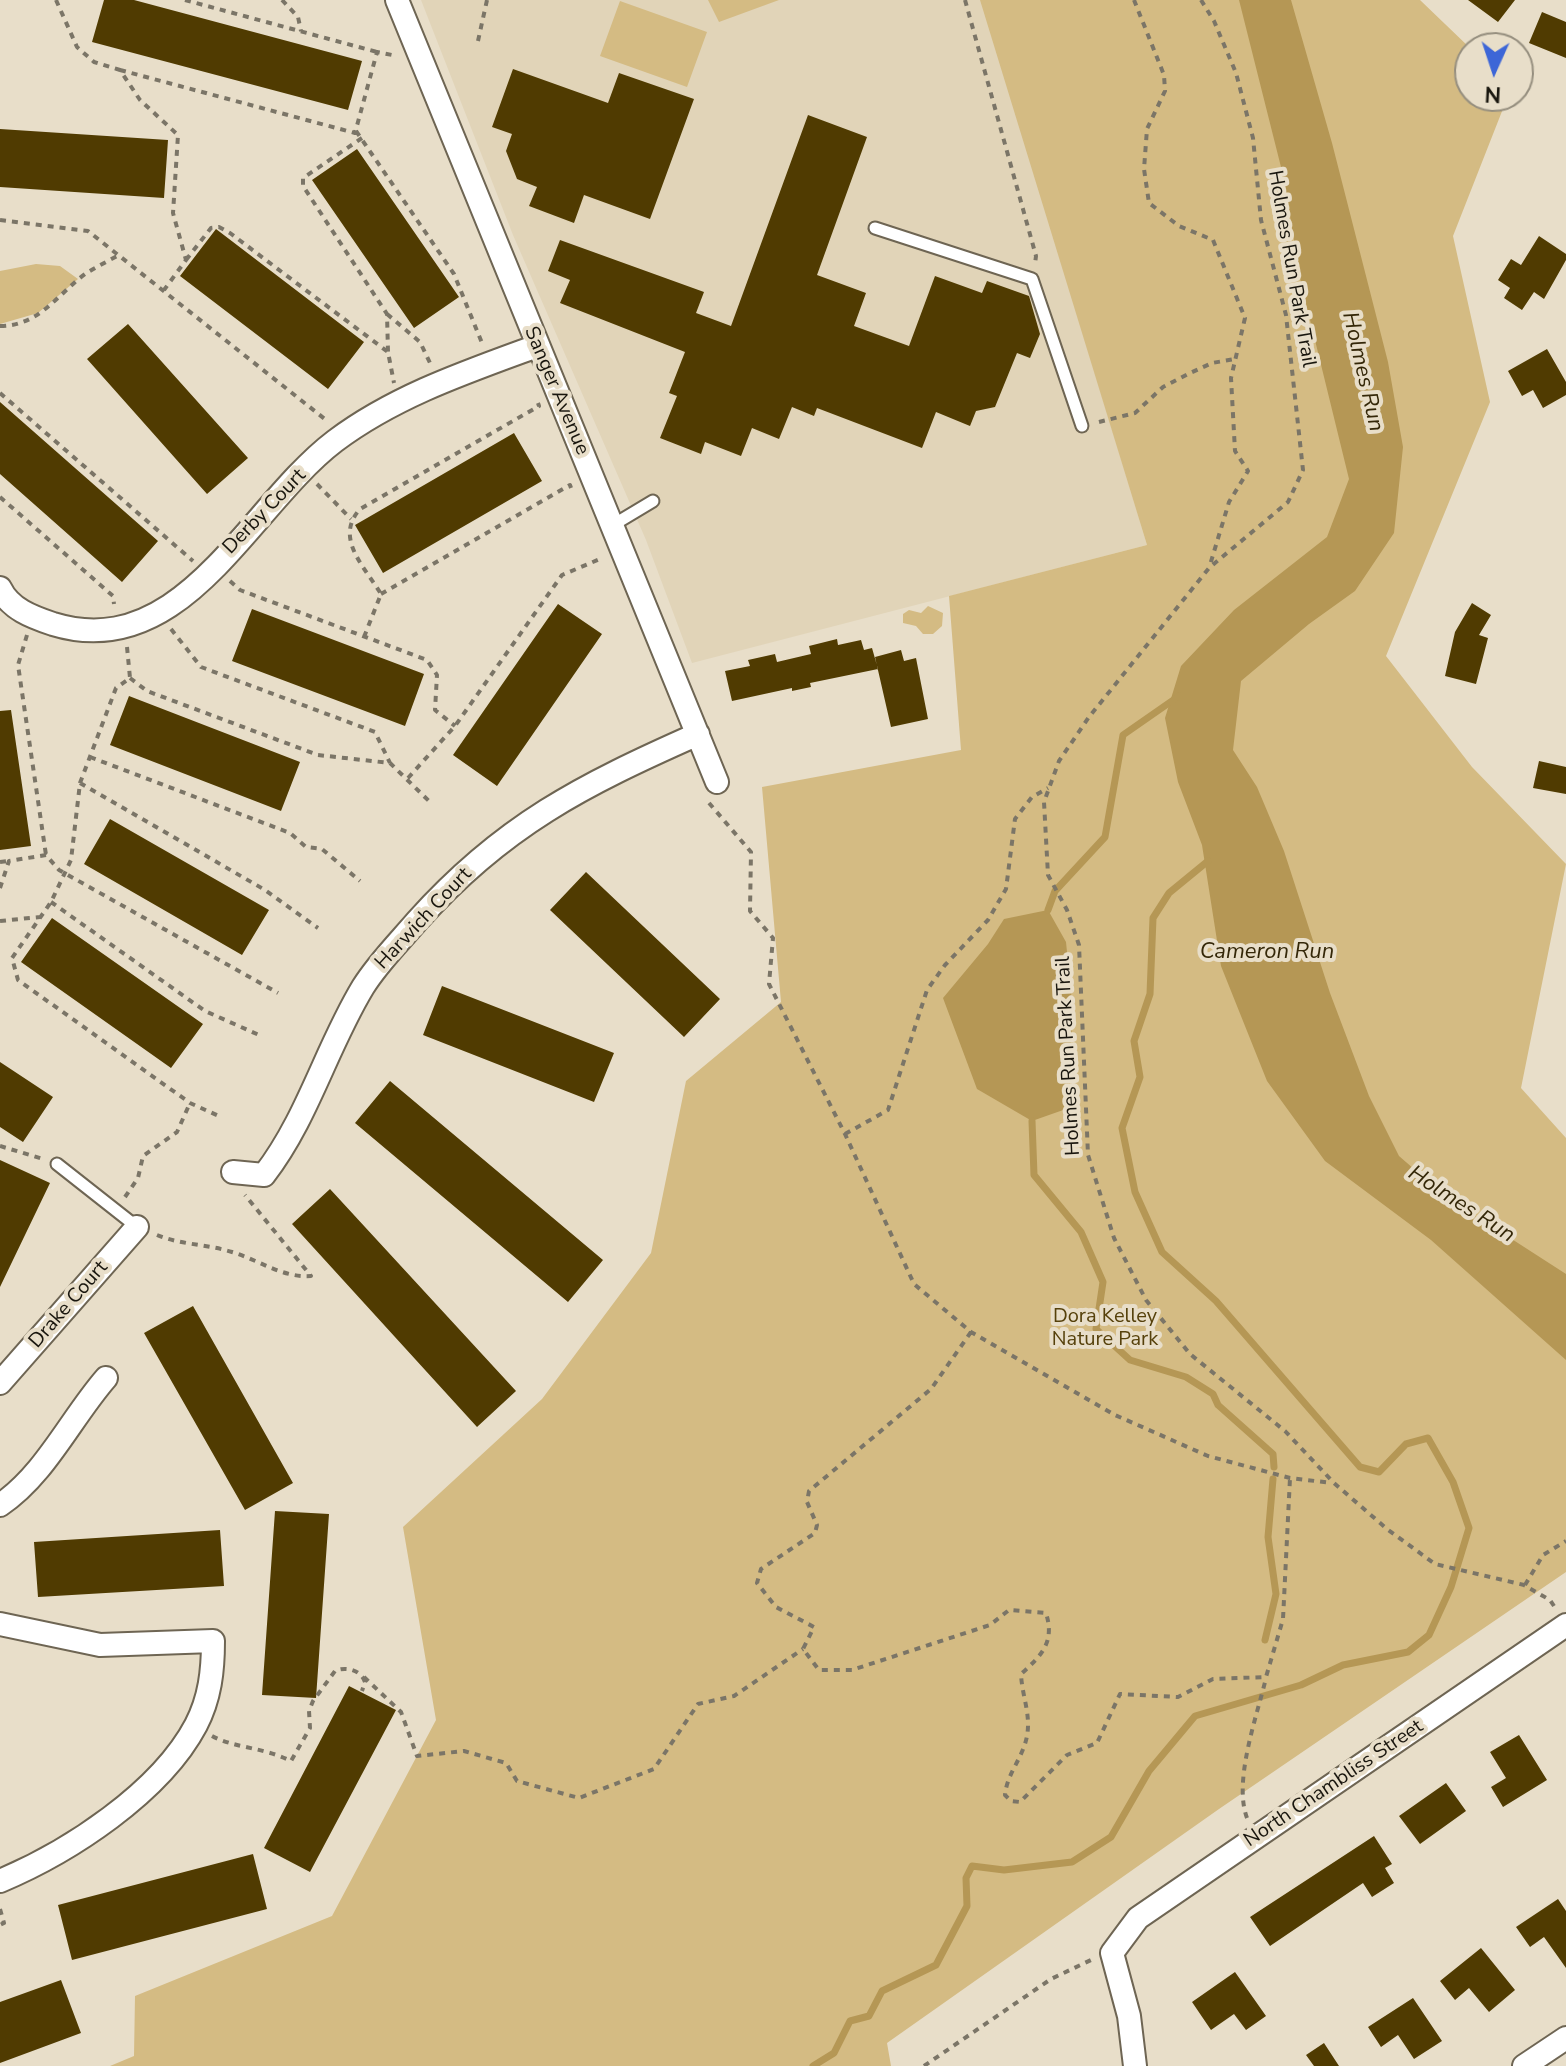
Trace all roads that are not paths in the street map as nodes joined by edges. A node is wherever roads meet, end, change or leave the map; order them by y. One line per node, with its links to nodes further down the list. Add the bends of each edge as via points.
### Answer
1 (397, 0): 3 (street, Sanger Avenue)
2 (875, 228): 4 (lane, via 1032,279)
3 (537, 346): 6 (street, Sanger Avenue); 7 (street, Derby Court, via 384,406 305,470 161,615 122,628 76,631 33,617 6,600)
4 (1082, 426)
5 (653, 501): 6 (lane)
6 (613, 525): 8 (street, Sanger Avenue)
7 (0, 588)
8 (698, 734): 9 (street, Sanger Avenue); 11 (street, Harwich Court, via 538,813 458,880 363,987 287,1144 264,1175)
9 (717, 782)
10 (57, 1164): 12 (lane)
11 (233, 1172)
12 (137, 1227): 14 (street, Drake Court)
13 (106, 1378): 15 (street, via 37,1469)
14 (0, 1383)
15 (0, 1505)
16 (0, 1624): 18 (street, via 100,1645 213,1641 213,1672 195,1727 154,1777 106,1821)
17 (1566, 1625): 20 (street, North Chambliss Street, via 1138,1918 1112,1953 1129,2016)
18 (0, 1881)
19 (1566, 2038): 21 (street)
20 (1135, 2066)
21 (1524, 2066)

